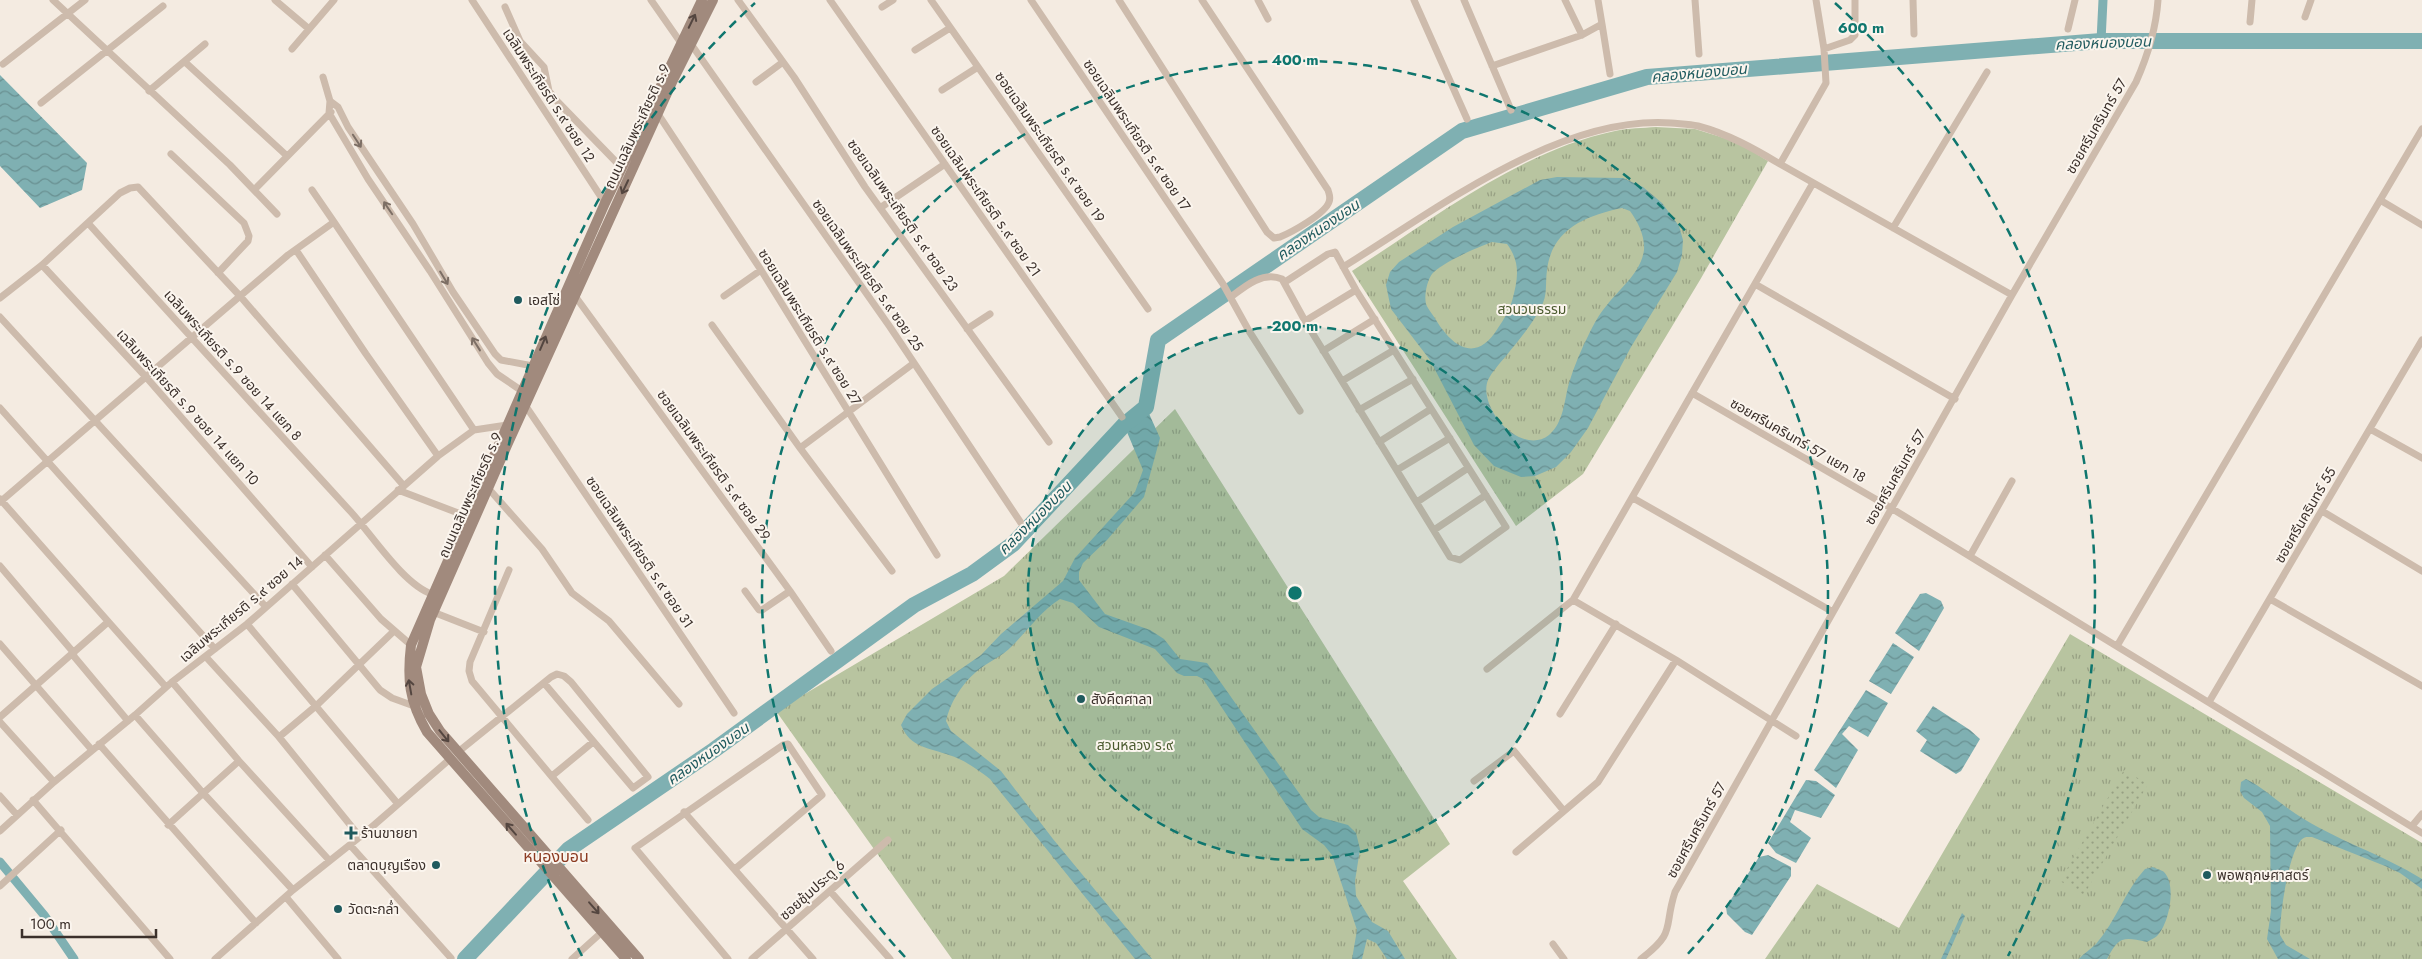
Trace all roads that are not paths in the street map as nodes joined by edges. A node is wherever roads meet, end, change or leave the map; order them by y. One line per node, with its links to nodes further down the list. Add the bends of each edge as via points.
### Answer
1 (53, 0): 32 (street)
2 (85, 0): 32 (street)
3 (275, 0): 39 (street)
4 (334, 0): 39 (street)
5 (472, 0): 79 (street, เฉลิมพระเกียรติ ร.๙ ซอย 12)
6 (651, 0): 43 (street, ซอยเฉลิมพระเกียรติ ร.๙ ซอย 25)
7 (702, 0): 43 (main road, ถนนเฉลิมพระเกียรติ ร.9, one-way to 7)
8 (713, 0): 43 (main road, ถนนเฉลิมพระเกียรติ ร.9)
9 (738, 0): 50 (street, ซอยเฉลิมพระเกียรติ ร.๙ ซอย 23)
10 (830, 0): 71 (street, ซอยเฉลิมพระเกียรติ ร.๙ ซอย 21)
11 (893, 0): 30 (street)
12 (931, 0): 37 (street, ซอยเฉลิมพระเกียรติ ร.๙ ซอย 19)
13 (1031, 0): 95 (street, ซอยเฉลิมพระเกียรติ ร.๙ ซอย 17)
14 (1119, 0): 15 (street, via 1267,232 1272,237 1280,237 1326,207 1330,197 1328,190)
15 (1202, 0)
16 (1258, 0): 34 (street)
17 (1414, 0): 66 (street)
18 (1464, 0): 52 (street)
19 (1565, 0): 41 (street)
20 (1598, 0): 36 (street)
21 (1694, 0): 48 (street)
22 (1816, 0): 45 (street)
23 (1855, 0): 45 (street, via 1855,34 1850,40)
24 (1913, 0): 40 (street)
25 (2075, 0): 38 (street)
26 (2158, 0): 96 (street, ซอยศรีนครินทร์ 57, via 2156,26 2148,54 2131,91)
27 (2252, 0): 35 (street)
28 (2311, 0): 33 (street)
29 (163, 6): 47 (street)
30 (882, 7)
31 (505, 8): 74 (street, via 520,41 544,67 549,91)
32 (67, 14): 47 (street); 51 (street)
33 (2305, 17)
34 (1268, 19)
35 (2250, 22)
36 (1602, 24): 41 (street); 55 (street)
37 (950, 28): 46 (street); 53 (street, ซอยเฉลิมพระเกียรติ ร.๙ ซอย 19)
38 (2068, 29)
39 (309, 30): 44 (street)
40 (1914, 34)
41 (1582, 35): 52 (street)
42 (205, 44): 49 (street)
43 (686, 44): 65 (main road, ถนนเฉลิมพระเกียรติ ร.9); 74 (main road, ถนนเฉลิมพระเกียรติ ร.9); 114 (street, ซอยเฉลิมพระเกียรติ ร.๙ ซอย 25)
44 (292, 49)
45 (1824, 49): 72 (street, via 1827,76 1821,92)
46 (915, 50)
47 (108, 51): 59 (street); 61 (street)
48 (1698, 54)
49 (186, 62): 59 (street); 69 (street)
50 (783, 62): 57 (street); 80 (street, ซอยเฉลิมพระเกียรติ ร.๙ ซอย 23)
51 (3, 64)
52 (1492, 66): 63 (street)
53 (978, 67): 58 (street); 102 (street, ซอยเฉลิมพระเกียรติ ร.๙ ซอย 19)
54 (1988, 72): 85 (street)
55 (1610, 74)
56 (323, 78): 60 (street)
57 (756, 82)
58 (942, 90)
59 (149, 91): 76 (street)
60 (330, 101): 62 (street); 64 (street)
61 (41, 103)
62 (338, 107): 64 (street); 70 (street, one-way to 70)
63 (1511, 110)
64 (329, 113): 69 (street); 73 (street)
65 (658, 114): 89 (street, ซอยเฉลิมพระเกียรติ ร.๙ ซอย 27); 99 (main road, ถนนเฉลิมพระเกียรติ ร.9, one-way to 99)
66 (1467, 119)
67 (2422, 129): 78 (street)
68 (171, 154): 90 (street, via 248,230 248,241)
69 (286, 155): 76 (street)
70 (369, 159): 73 (street); 94 (street, one-way to 94)
71 (944, 164): 80 (street); 129 (street, ซอยเฉลิมพระเกียรติ ร.๙ ซอย 21)
72 (1780, 164): 75 (street); 88 (street, via 1740,140 1696,125 1656,122 1614,126 1508,165)
73 (360, 166): 98 (street, one-way to 73)
74 (621, 167): 79 (main road, ถนนเฉลิมพระเกียรติ ร.9)
75 (1813, 183): 85 (street); 92 (street)
76 (254, 190): 81 (street)
77 (312, 190): 82 (street)
78 (2380, 200): 84 (street); 180 (street)
79 (605, 203): 115 (main road, ถนนเฉลิมพระเกียรติ ร.9, one-way to 79)
80 (880, 208): 108 (street, ซอยเฉลิมพระเกียรติ ร.๙ ซอย 23)
81 (277, 214)
82 (334, 222): 86 (street); 133 (street)
83 (88, 224): 87 (street); 90 (street, via 120,193 138,187); 109 (street, เฉลิมพระเกียรติ ร.9 ซอย 14 แยก 8)
84 (2422, 225)
85 (1893, 228): 96 (street)
86 (296, 250): 97 (street); 138 (street)
87 (42, 265): 101 (street); 117 (street, เฉลิมพระเกียรติ ร.9 ซอย 14 แยก 10)
88 (1343, 267): 91 (street, via 1335,252); 93 (street)
89 (761, 270): 100 (street); 128 (street, ซอยเฉลิมพระเกียรติ ร.๙ ซอย 27)
90 (218, 273): 97 (street)
91 (1285, 282): 95 (street, via 1275,277 1257,279); 106 (street)
92 (1755, 284): 121 (street); 122 (street)
93 (1356, 290): 105 (street); 106 (street)
94 (453, 292): 98 (street); 113 (street)
95 (1230, 295): 127 (street, ซอยเฉลิมพระเกียรติ ร.๙ ซอย 17)
96 (2012, 295): 122 (street, ซอยศรีนครินทร์ 57)
97 (240, 296): 109 (street); 144 (street)
98 (446, 296): 116 (street, one-way to 98)
99 (575, 296): 123 (main road, ถนนเฉลิมพระเกียรติ ร.9); 166 (street, ซอยเฉลิมพระเกียรติ ร.๙ ซอย 29)
100 (724, 296)
101 (0, 298)
102 (1148, 309)
103 (990, 314): 108 (street)
104 (0, 317): 130 (street)
105 (1375, 319): 111 (street); 112 (street)
106 (1305, 321): 112 (street)
107 (712, 325): 137 (street)
108 (967, 329): 135 (street, ซอยเฉลิมพระเกียรติ ร.๙ ซอย 23)
109 (190, 338): 117 (street); 153 (street, เฉลิมพระเกียรติ ร.9 ซอย 14 แยก 8)
110 (2422, 341): 132 (street, ซอยศรีนครินทร์ 55)
111 (1394, 350): 118 (street); 119 (street)
112 (1323, 351): 119 (street)
113 (501, 360): 115 (street); 116 (street)
114 (914, 363): 128 (street); 154 (street, ซอยเฉลิมพระเกียรติ ร.๙ ซอย 25)
115 (533, 366): 120 (main road, ถนนเฉลิมพระเกียรติ ร.9)
116 (493, 369): 120 (street)
117 (146, 376): 130 (street); 160 (street, เฉลิมพระเกียรติ ร.9 ซอย 14 แยก 10)
118 (1413, 379): 125 (street); 126 (street)
119 (1342, 381): 126 (street)
120 (522, 391): 131 (main road, ถนนเฉลิมพระเกียรติ ร.9)
121 (1692, 393): 147 (street); 150 (street, ซอยศรีนครินทร์ 57 แยก 18)
122 (1954, 399): 150 (street, ซอยศรีนครินทร์ 57)
123 (525, 405): 145 (main road, ถนนเฉลิมพระเกียรติ ร.9); 196 (street, ซอยเฉลิมพระเกียรติ ร.๙ ซอย 31)
124 (0, 408): 140 (street)
125 (1431, 409): 134 (street); 136 (street)
126 (1360, 410): 136 (street)
127 (1300, 411)
128 (848, 412): 137 (street); 157 (street, ซอยเฉลิมพระเกียรติ ร.๙ ซอย 27)
129 (1122, 417)
130 (95, 420): 140 (street); 170 (street)
131 (507, 425): 133 (street, เฉลิมพระเกียรติ ร.๙ ซอย 14); 152 (main road, ถนนเฉลิมพระเกียรติ ร.9)
132 (2370, 428): 139 (street); 151 (street, ซอยศรีนครินทร์ 55)
133 (474, 430): 138 (street, เฉลิมพระเกียรติ ร.๙ ซอย 14)
134 (1450, 438): 141 (street); 142 (street)
135 (1049, 442)
136 (1379, 442): 142 (street)
137 (800, 448): 162 (street)
138 (438, 456): 144 (street, เฉลิมพระเกียรติ ร.๙ ซอย 14)
139 (2422, 458)
140 (49, 460): 148 (street); 181 (street)
141 (1468, 468): 146 (street); 149 (street)
142 (1397, 470): 149 (street)
143 (2012, 481): 158 (street)
144 (401, 488): 152 (street); 153 (street, เฉลิมพระเกียรติ ร.๙ ซอย 14)
145 (488, 488): 171 (main road, ถนนเฉลิมพระเกียรติ ร.9); 193 (street, via 542,549 572,593 609,621)
146 (1486, 495): 155 (street); 155 (street, via 1506,527 1460,560 1450,557)
147 (1633, 498): 169 (street); 172 (street)
148 (1, 500): 173 (street)
149 (1417, 502): 155 (street)
150 (1891, 508): 158 (street, ซอยศรีนครินทร์ 57 แยก 18); 172 (street, ซอยศรีนครินทร์ 57)
151 (2322, 511): 163 (street); 168 (street, ซอยศรีนครินทร์ 55)
152 (466, 516): 167 (main road, ถนนเฉลิมพระเกียรติ ร.9)
153 (361, 523): 156 (street, เฉลิมพระเกียรติ ร.๙ ซอย 14); 167 (street, เฉลิมพระเกียรติ ร.9 ซอย 14 แยก 8, via 408,579)
154 (1021, 523)
155 (1434, 530)
156 (325, 555): 160 (street, เฉลิมพระเกียรติ ร.๙ ซอย 14); 176 (street)
157 (937, 555)
158 (1970, 556): 180 (street, ซอยศรีนครินทร์ 57 แยก 18)
159 (0, 566): 183 (street)
160 (312, 567): 164 (street, เฉลิมพระเกียรติ ร.๙ ซอย 14)
161 (509, 570): 177 (street)
162 (892, 571)
163 (2422, 571)
164 (292, 584): 170 (street, เฉลิมพระเกียรติ ร.๙ ซอย 14); 186 (street)
165 (745, 591): 166 (street, via 762,610)
166 (790, 591): 182 (street, ซอยเฉลิมพระเกียรติ ร.๙ ซอย 29)
167 (432, 594): 179 (main road, ถนนเฉลิมพระเกียรติ ร.9)
168 (2270, 599): 191 (street); 192 (street, ซอยศรีนครินทร์ 55)
169 (1573, 600): 175 (street); 187 (street)
170 (266, 607): 174 (street, เฉลิมพระเกียรติ ร.๙ ซอย 14)
171 (433, 612): 177 (street); 209 (main road, ถนนเฉลิมพระเกียรติ ร.9, one-way to 209, via 416,667 429,714)
172 (1833, 612): 202 (street, ซอยศรีนครินทร์ 57)
173 (108, 622): 183 (street); 189 (street)
174 (247, 624): 181 (street, เฉลิมพระเกียรติ ร.๙ ซอย 14); 194 (street)
175 (1616, 624): 185 (street); 197 (street)
176 (394, 631): 179 (street); 186 (street)
177 (484, 632): 199 (street, via 469,671 472,681)
178 (0, 644): 190 (street)
179 (411, 645): 195 (main road, ถนนเฉลิมพระเกียรติ ร.9, one-way to 179, via 409,684)
180 (2117, 646): 192 (street, ซอยศรีนครินทร์ 57 แยก 18)
181 (215, 649): 184 (street, เฉลิมพระเกียรติ ร.๙ ซอย 14)
182 (831, 652)
183 (73, 653): 190 (street); 201 (street)
184 (206, 657): 189 (street, เฉลิมพระเกียรติ ร.๙ ซอย 14); 205 (street)
185 (1676, 660): 202 (street); 218 (street, via 1598,782)
186 (357, 664): 194 (street); 195 (street, via 380,690)
187 (1488, 669)
188 (544, 683): 199 (street); 206 (street); 206 (street, via 557,674 571,682 648,777 633,788)
189 (169, 684): 198 (street, เฉลิมพระเกียรติ ร.๙ ซอย 14); 210 (street)
190 (36, 686): 200 (street); 208 (street)
191 (2422, 686)
192 (2209, 702): 224 (street, ซอยศรีนครินทร์ 57 แยก 18)
193 (680, 704)
194 (317, 705): 205 (street); 217 (street)
195 (414, 706): 209 (main road, ถนนเฉลิมพระเกียรติ ร.9, via 427,732)
196 (734, 713)
197 (1560, 714)
198 (136, 715): 201 (street, เฉลิมพระเกียรติ ร.๙ ซอย 14); 214 (street)
199 (502, 716): 209 (street); 211 (street)
200 (0, 717)
201 (128, 721): 207 (street, เฉลิมพระเกียรติ ร.๙ ซอย 14)
202 (1772, 721): 204 (street); 255 (street, ซอยศรีนครินทร์ 57, via 1675,892 1669,929 1658,946)
203 (0, 722): 213 (street)
204 (1796, 736)
205 (279, 737): 228 (street)
206 (593, 742): 211 (street)
207 (99, 744): 208 (street, เฉลิมพระเกียรติ ร.๙ ซอย 14); 223 (street)
208 (92, 750): 213 (street, เฉลิมพระเกียรติ ร.๙ ซอย 14)
209 (454, 756): 217 (street); 233 (main road, ถนนเฉลิมพระเกียรติ ร.9)
210 (239, 761): 214 (street); 232 (street)
211 (552, 776): 222 (street)
212 (1474, 781): 218 (street, via 1514,751)
213 (54, 782): 216 (street, เฉลิมพระเกียรติ ร.๙ ซอย 14)
214 (203, 793): 223 (street); 236 (street)
215 (0, 796): 221 (street)
216 (33, 800): 221 (street, เฉลิมพระเกียรติ ร.๙ ซอย 14); 226 (street)
217 (398, 804): 228 (street)
218 (1564, 811): 231 (street)
219 (684, 812): 234 (street); 234 (street, via 782,745 791,747 822,795); 250 (street, via 636,845 636,851)
220 (2422, 814): 224 (street)
221 (17, 815): 225 (street, เฉลิมพระเกียรติ ร.๙ ซอย 14)
222 (588, 820)
223 (168, 825): 239 (street)
224 (2412, 826): 227 (street, ซอยศรีนครินทร์ 57 แยก 18)
225 (0, 830)
226 (60, 830): 235 (street); 244 (street)
227 (2422, 833)
228 (360, 837): 230 (street)
229 (888, 840): 237 (street, ซอยซุ้มประตู 6)
230 (350, 845): 232 (street); 243 (street)
231 (1516, 852)
232 (329, 860): 236 (street)
233 (547, 861): 241 (main road, ถนนเฉลิมพระเกียรติ ร.9, via 562,885); 249 (main road, ถนนเฉลิมพระเกียรติ ร.9, one-way to 249, via 562,871)
234 (735, 869): 240 (street)
235 (2, 885)
236 (293, 890): 238 (street)
237 (830, 891): 240 (street, ซอยซุ้มประตู 6); 253 (street)
238 (286, 897): 239 (street); 246 (street)
239 (256, 922): 245 (street)
240 (786, 930): 251 (street, ซอยซุ้มประตู 6); 252 (street)
241 (602, 932): 247 (street); 248 (main road, ถนนเฉลิมพระเกียรติ ร.9)
242 (1553, 944): 254 (street)
243 (451, 958)
244 (170, 959)
245 (215, 959)
246 (338, 959)
247 (572, 959)
248 (626, 959)
249 (639, 959)
250 (728, 959)
251 (752, 959)
252 (812, 959)
253 (890, 959)
254 (1564, 959)
255 (1641, 959)

